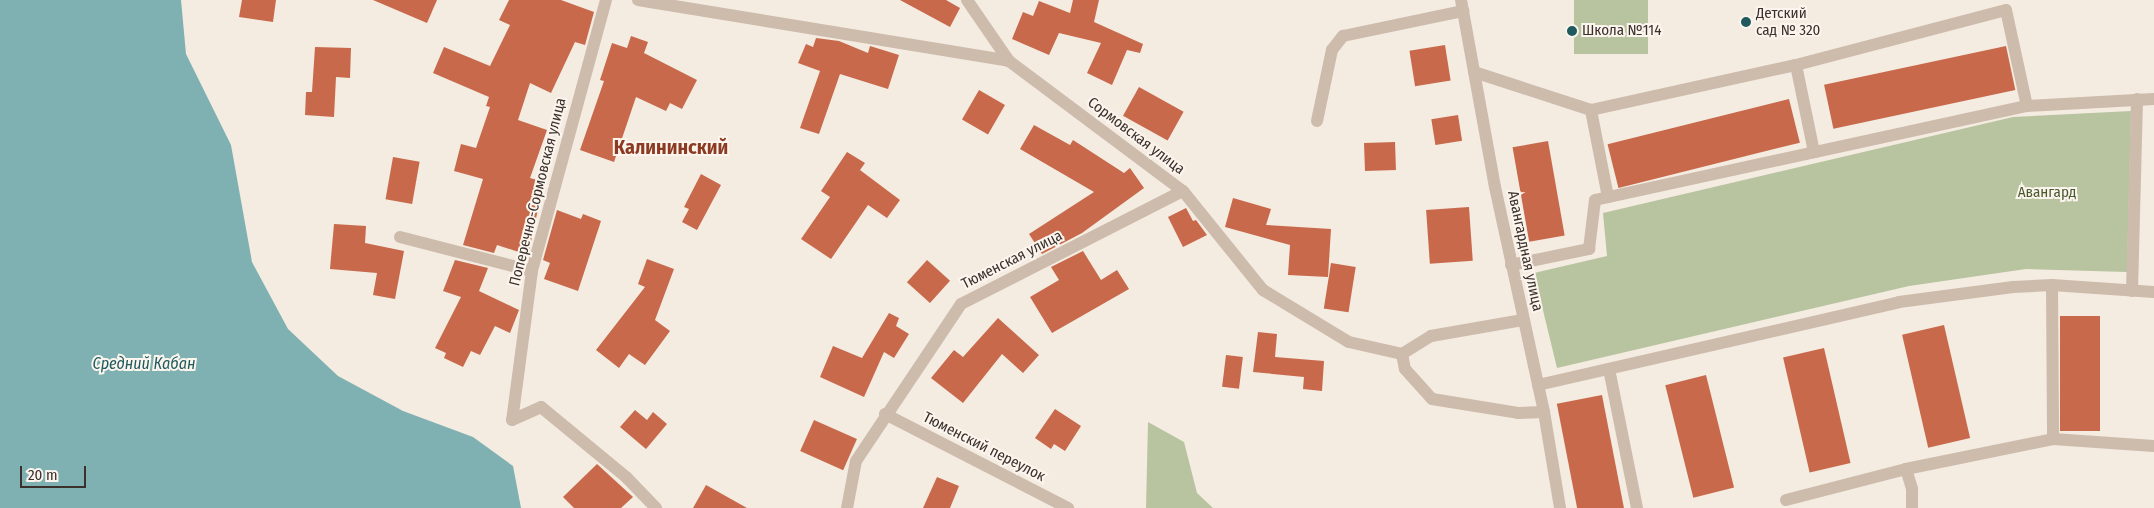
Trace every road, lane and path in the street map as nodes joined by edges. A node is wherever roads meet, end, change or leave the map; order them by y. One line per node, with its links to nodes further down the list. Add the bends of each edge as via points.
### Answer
1 (606, 0): 18 (street, Поперечно-Сормовская улица)
2 (638, 0): 5 (street, Сормовская улица)
3 (967, 0): 5 (street)
4 (1462, 6): 7 (street, Авангардная улица); 12 (street, via 1343,36 1332,50)
5 (1009, 61): 14 (street, Сормовская улица)
6 (1796, 65): 10 (street, via 2006,10); 11 (street); 13 (street)
7 (1474, 72): 11 (street); 17 (street, Авангардная улица)
8 (2137, 99): 9 (street); 10 (street); 20 (street)
9 (2154, 99)
10 (2027, 106): 13 (street)
11 (1591, 110): 15 (street)
12 (1318, 120)
13 (1814, 152): 15 (street)
14 (1183, 191): 23 (street, Сормовская улица, via 1263,290 1349,342); 27 (street, Тюменская улица, via 961,304)
15 (1608, 197): 17 (street, via 1595,200 1589,249)
16 (400, 237): 18 (street)
17 (1511, 265): 22 (street, Авангардная улица)
18 (532, 271): 32 (street, Поперечно-Сормовская улица, via 512,420 540,407 627,478)
19 (2052, 285): 20 (street); 24 (street, via 1899,302); 28 (street)
20 (2132, 291): 21 (street)
21 (2154, 292)
22 (1523, 320): 23 (street, via 1431,336); 25 (street, Авангардная улица)
23 (1402, 354): 26 (street, via 1405,369 1432,399 1518,413)
24 (1608, 369): 25 (street); 36 (street)
25 (1538, 385): 26 (street, Авангардная улица)
26 (1544, 412): 35 (street, Авангардная улица)
27 (885, 414): 33 (street, Тюменская улица, via 856,461); 34 (street, Тюменский переулок)
28 (2053, 439): 29 (street); 30 (street)
29 (2154, 446)
30 (1906, 470): 31 (street); 37 (street, via 1912,489)
31 (1786, 500)
32 (656, 508)
33 (847, 508)
34 (1068, 508)
35 (1560, 508)
36 (1637, 508)
37 (1912, 508)

